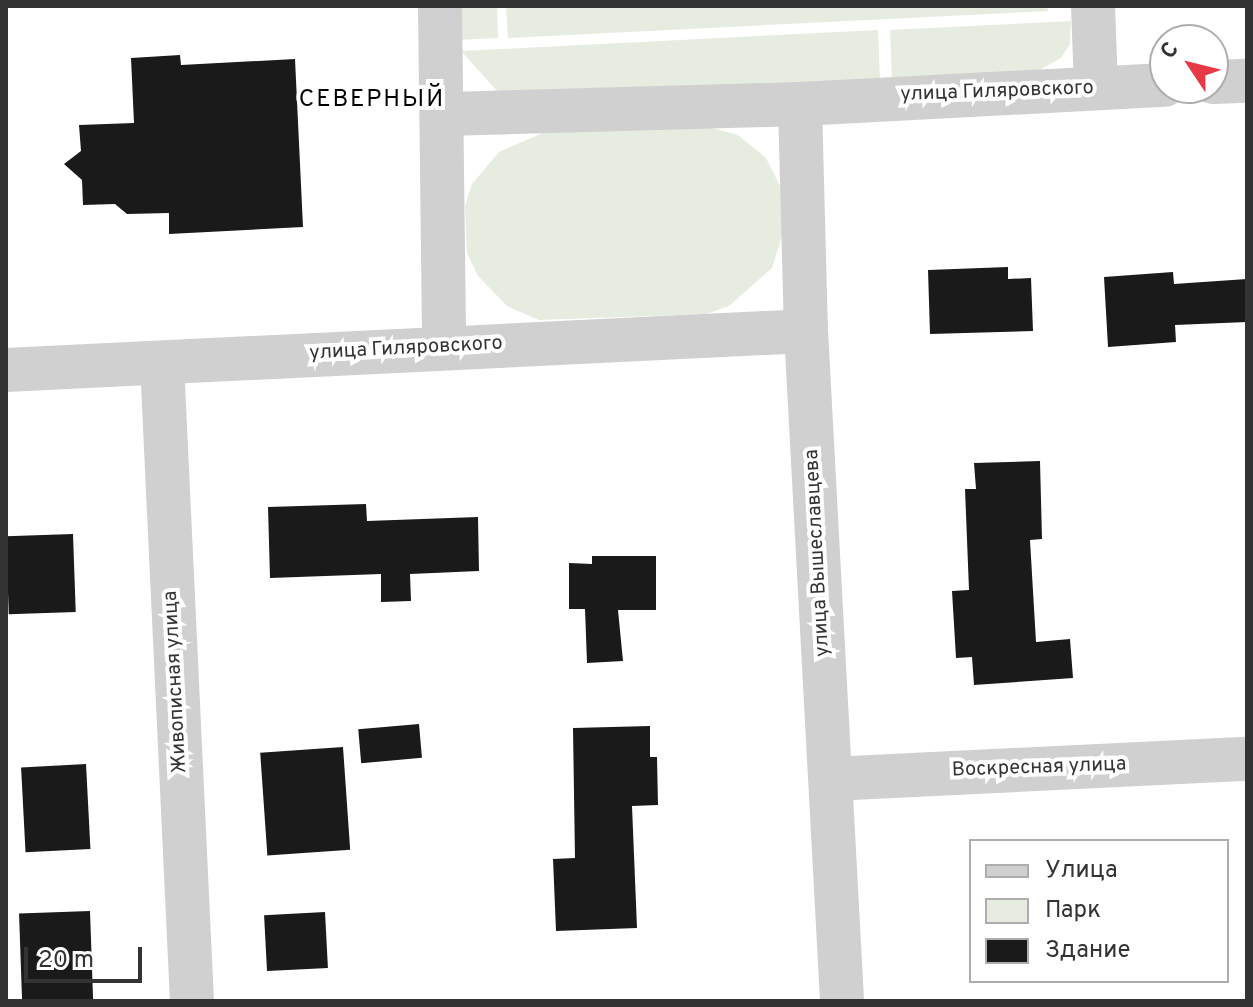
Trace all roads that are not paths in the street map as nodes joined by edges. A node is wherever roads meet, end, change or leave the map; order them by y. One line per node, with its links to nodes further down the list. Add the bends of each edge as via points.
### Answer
1 (440, 6): 6 (street)
2 (1093, 6): 4 (street)
3 (1149, 85): 4 (street, улица Гиляровского)
4 (1096, 87): 5 (street, улица Гиляровского)
5 (800, 104): 6 (street, улица Гиляровского); 7 (street, улица Вышеславцева)
6 (445, 114): 8 (street)
7 (806, 331): 8 (street, улица Гиляровского); 12 (street, улица Вышеславцева)
8 (444, 348): 9 (street, улица Гиляровского)
9 (162, 363): 10 (street, улица Гиляровского); 13 (street, Живописная улица)
10 (6, 370)
11 (1247, 759): 12 (street, Воскресная улица)
12 (831, 779): 14 (street, улица Вышеславцева)
13 (192, 1001)
14 (842, 1001)

